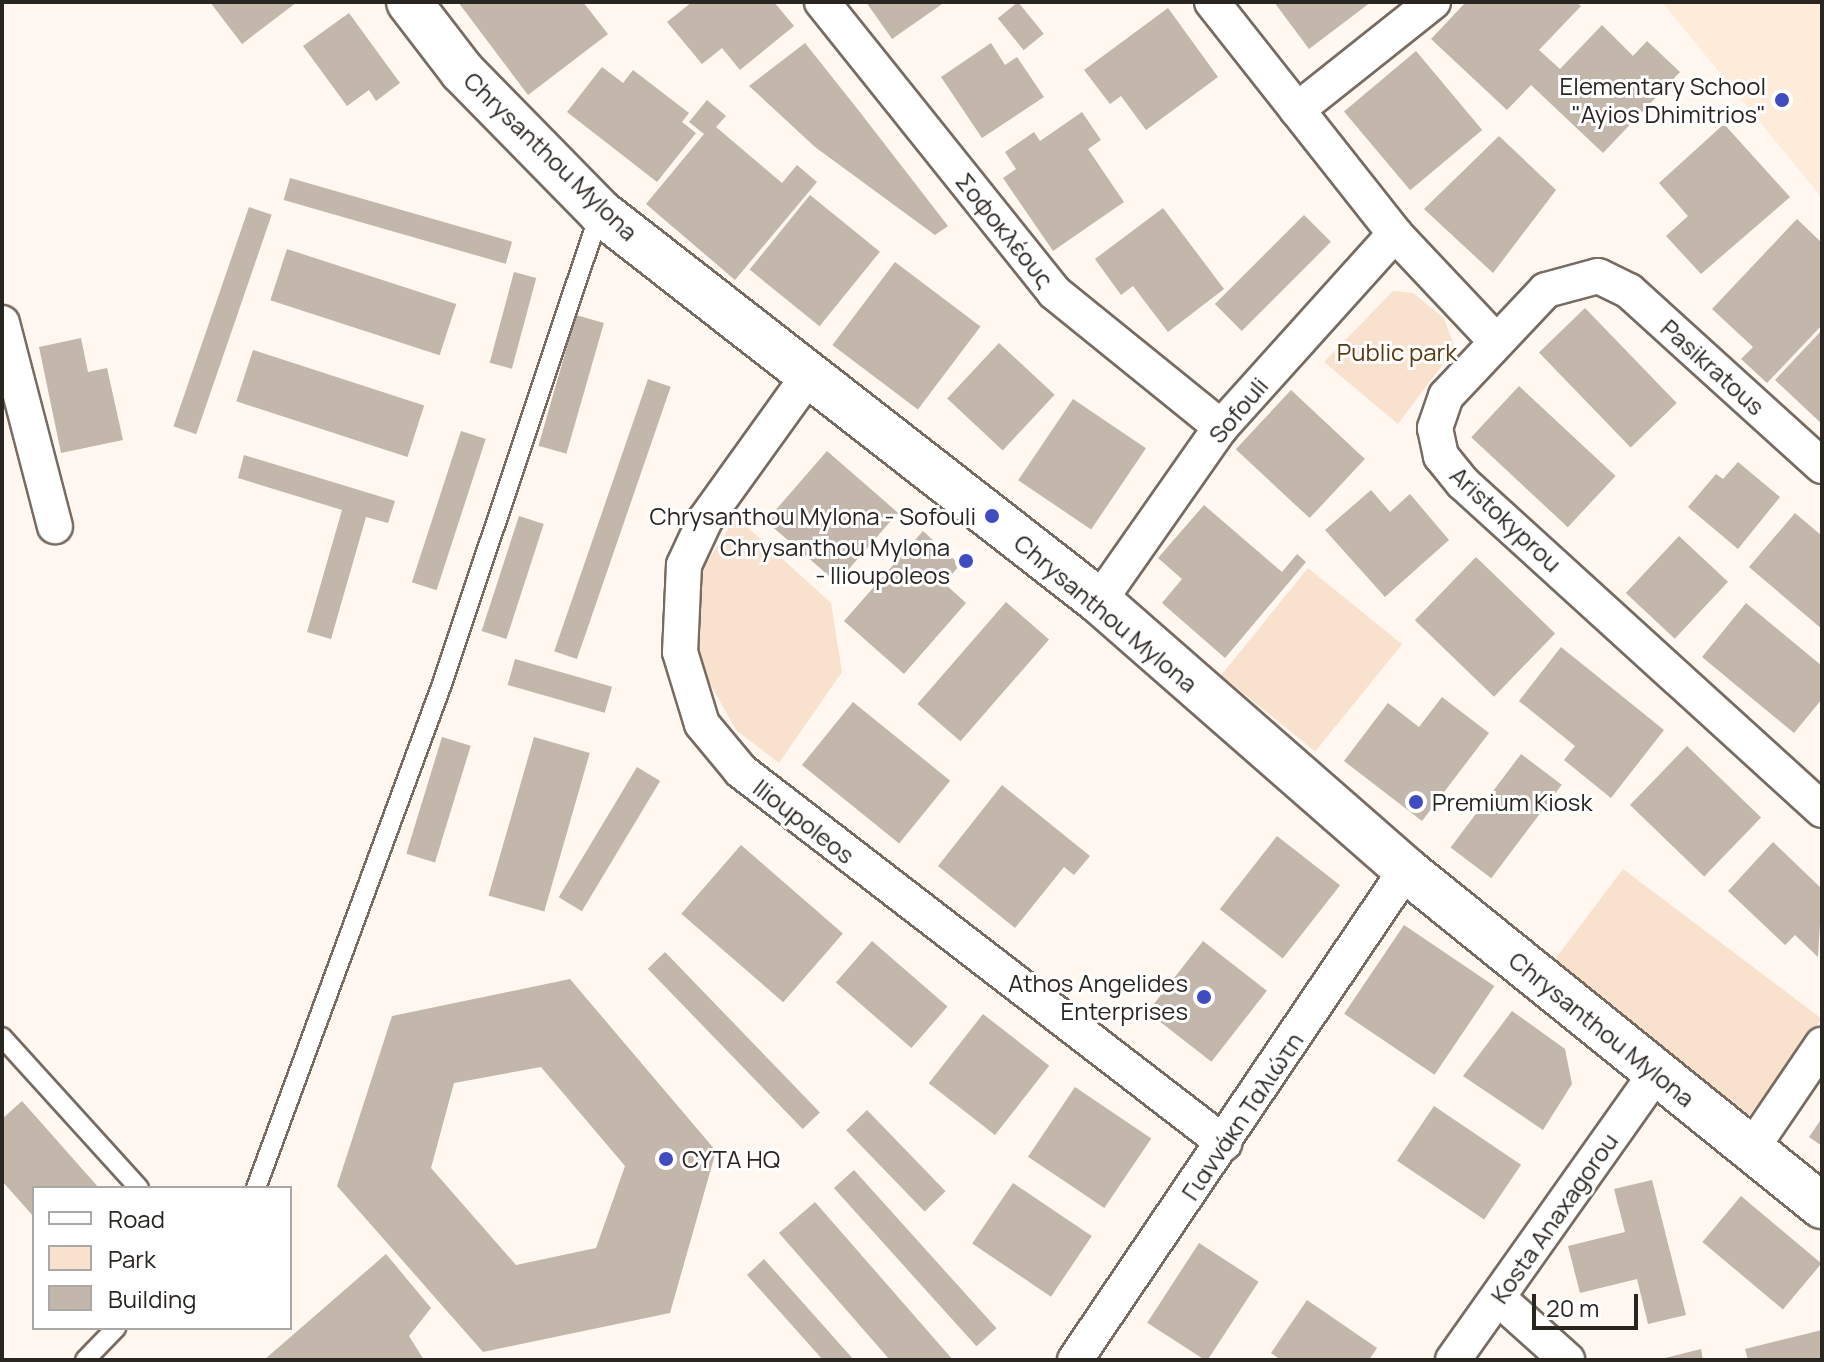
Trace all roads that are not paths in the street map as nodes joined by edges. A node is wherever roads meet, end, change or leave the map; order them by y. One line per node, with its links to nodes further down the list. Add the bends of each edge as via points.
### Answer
1 (409, 2): 6 (street, Chrysanthou Mylona, via 462,71)
2 (822, 2): 12 (street, Σοφοκλέους, via 1054,292)
3 (1212, 2): 5 (street)
4 (1433, 2): 5 (street)
5 (1297, 110): 7 (street)
6 (600, 212): 11 (street, Chrysanthou Mylona); 24 (lane, via 442,684)
7 (1395, 234): 10 (street); 12 (street, Sofouli)
8 (1598, 276): 10 (street, Aristokyprou, via 1546,290); 13 (street, Pasikratous, via 1629,291)
9 (2, 323): 14 (street)
10 (1495, 340): 16 (street, Aristokyprou, via 1437,416 1441,456)
11 (807, 378): 15 (street, Chrysanthou Mylona); 21 (street, Ilioupoleos, via 705,520 684,565 680,652 702,724 741,771)
12 (1221, 427): 15 (street, Sofouli)
13 (1822, 466)
14 (55, 526)
15 (1099, 601): 17 (street, Chrysanthou Mylona)
16 (1822, 810)
17 (1406, 870): 20 (street, Chrysanthou Mylona); 21 (street, Γιαννάκη Ταλιώτη)
18 (2, 1037): 23 (lane)
19 (1822, 1045): 22 (street)
20 (1655, 1075): 22 (street, Chrysanthou Mylona); 26 (street, Kosta Anaxagorou)
21 (1224, 1143): 29 (street, Γιαννάκη Ταλιώτη)
22 (1752, 1148): 25 (street, Chrysanthou Mylona)
23 (137, 1186)
24 (257, 1186)
25 (1822, 1206)
26 (1498, 1298): 30 (street, Kosta Anaxagorou); 31 (street)
27 (114, 1330): 28 (lane)
28 (85, 1360)
29 (1075, 1360)
30 (1453, 1360)
31 (1567, 1360)

